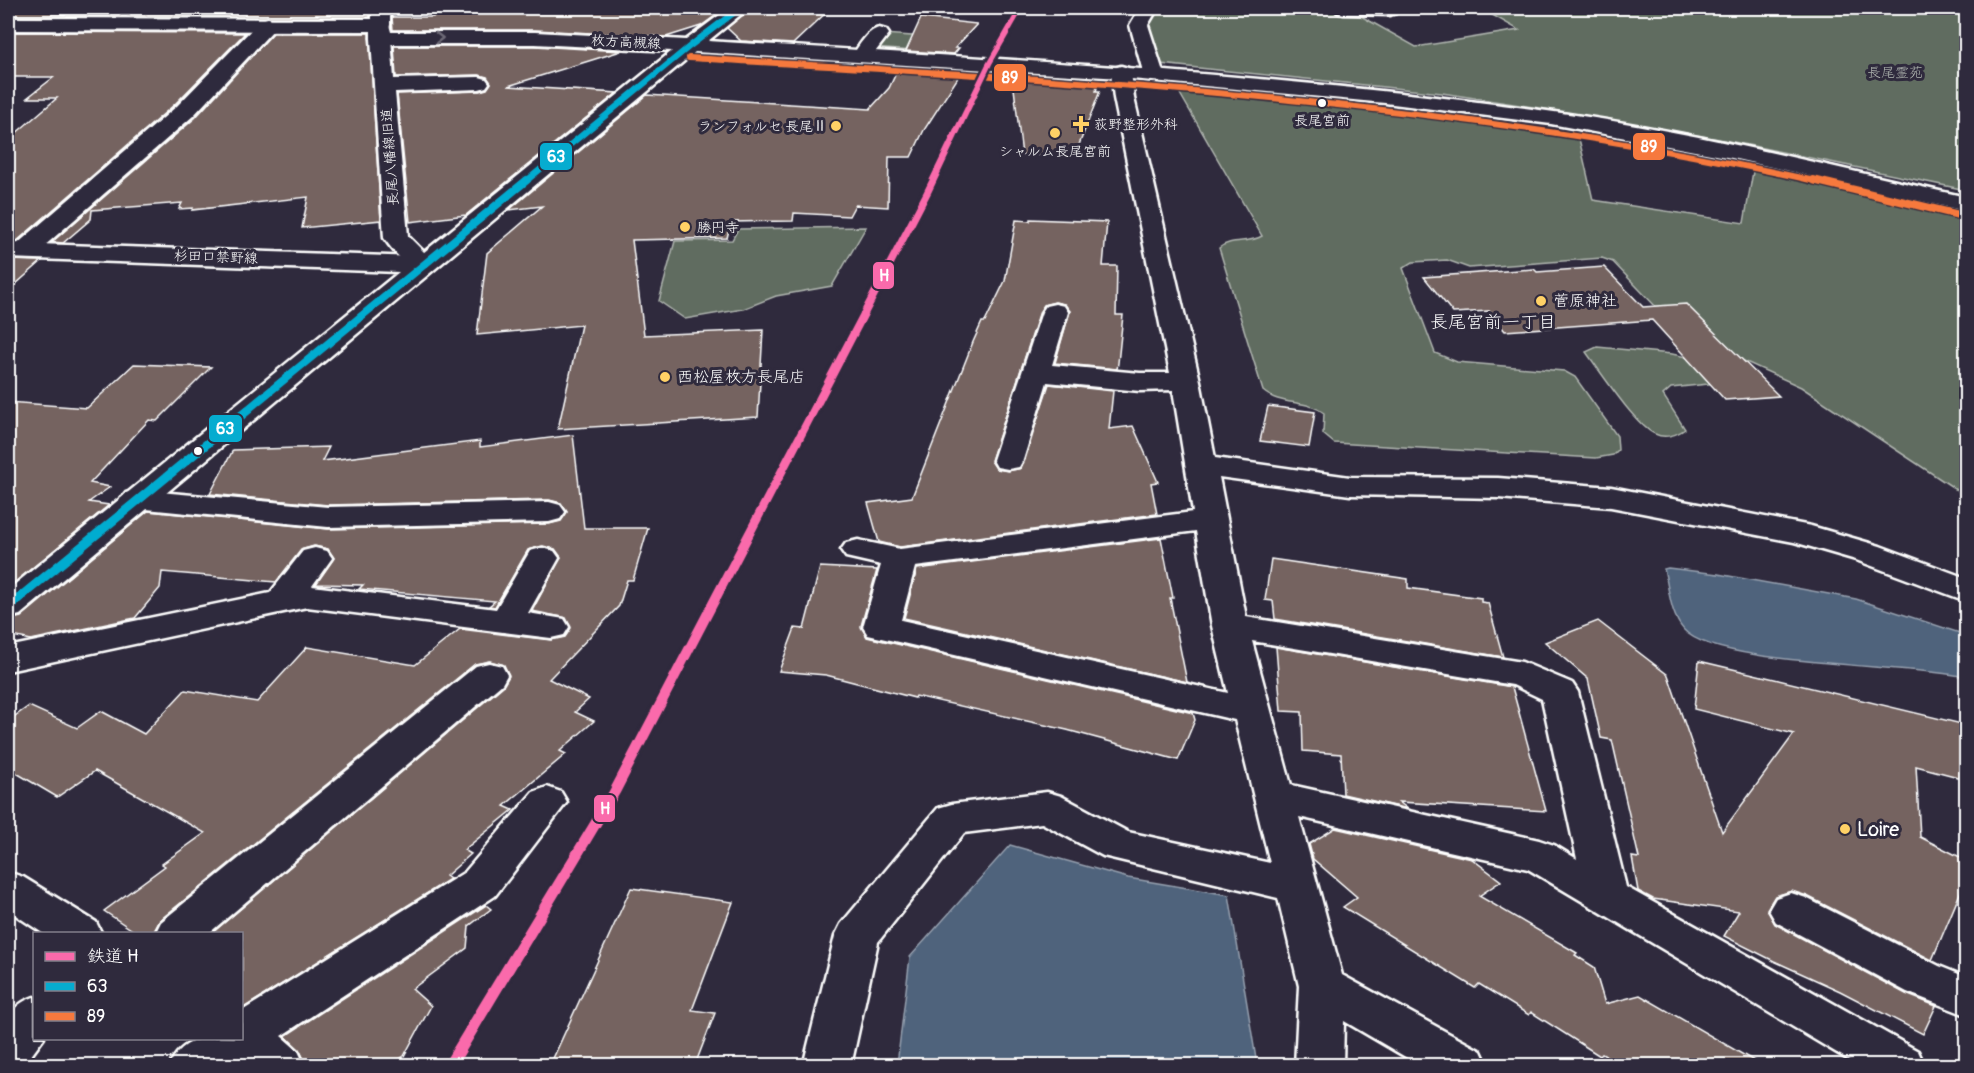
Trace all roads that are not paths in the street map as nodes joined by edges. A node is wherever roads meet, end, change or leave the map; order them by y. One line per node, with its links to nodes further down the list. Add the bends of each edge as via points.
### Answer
1 (740, 8): 9 (street)
2 (1149, 8): 11 (street, via 1139,25)
3 (1344, 8): 4 (street)
4 (1389, 9)
5 (381, 23): 7 (street, 枚方高槻線); 9 (street, 枚方高槻線, one-way to 9, via 535,38); 13 (street, 長尾八幡線旧道)
6 (8, 24): 7 (street, 枚方高槻線)
7 (268, 24): 15 (street, via 185,111)
8 (879, 34): 10 (street)
9 (690, 46): 10 (street, 枚方高槻線); 16 (street)
10 (862, 56): 11 (street, 枚方高槻線)
11 (1137, 73): 14 (street, 枚方高槻線, via 1551,118 1732,151); 19 (street, via 1124,98)
12 (479, 83): 13 (street)
13 (384, 86): 16 (street, 長尾八幡線旧道, via 396,238)
14 (1966, 204)
15 (16, 250): 16 (street, 杉田口禁野線)
16 (424, 265): 22 (street)
17 (1055, 312): 18 (street)
18 (1036, 372): 19 (street, via 1140,382); 20 (street)
19 (1186, 381): 21 (street)
20 (1008, 460)
21 (1203, 465): 24 (street); 29 (street, via 1350,486 1498,488 1611,497 1800,533 1868,553)
22 (137, 500): 23 (street, via 328,517); 31 (street)
23 (549, 512)
24 (1212, 519): 28 (street); 33 (street)
25 (858, 550): 28 (street)
26 (315, 558): 30 (street)
27 (542, 558): 32 (street)
28 (900, 559): 37 (street, via 881,627)
29 (1966, 590)
30 (281, 602): 32 (street, via 307,596); 35 (street)
31 (8, 607)
32 (506, 621): 34 (street)
33 (1230, 626): 37 (street); 42 (street, via 1522,674 1559,692)
34 (551, 627)
35 (8, 659)
36 (489, 675): 45 (street)
37 (1252, 711): 38 (street)
38 (1273, 796): 40 (street); 42 (street, via 1539,855)
39 (547, 801): 49 (street, via 480,884)
40 (1296, 886): 46 (street); 55 (street, via 1118,845 1047,807 952,819 857,936)
41 (8, 889): 44 (street)
42 (1607, 897): 58 (street)
43 (1791, 910): 47 (street, via 1923,979)
44 (78, 932)
45 (178, 932)
46 (1322, 986): 56 (street); 57 (street)
47 (1966, 996)
48 (33, 1017): 52 (street)
49 (243, 1034)
50 (243, 1036): 54 (street)
51 (234, 1040): 53 (street)
52 (8, 1050)
53 (193, 1065)
54 (281, 1065)
55 (827, 1065)
56 (1319, 1065)
57 (1464, 1065)
58 (1901, 1065)

